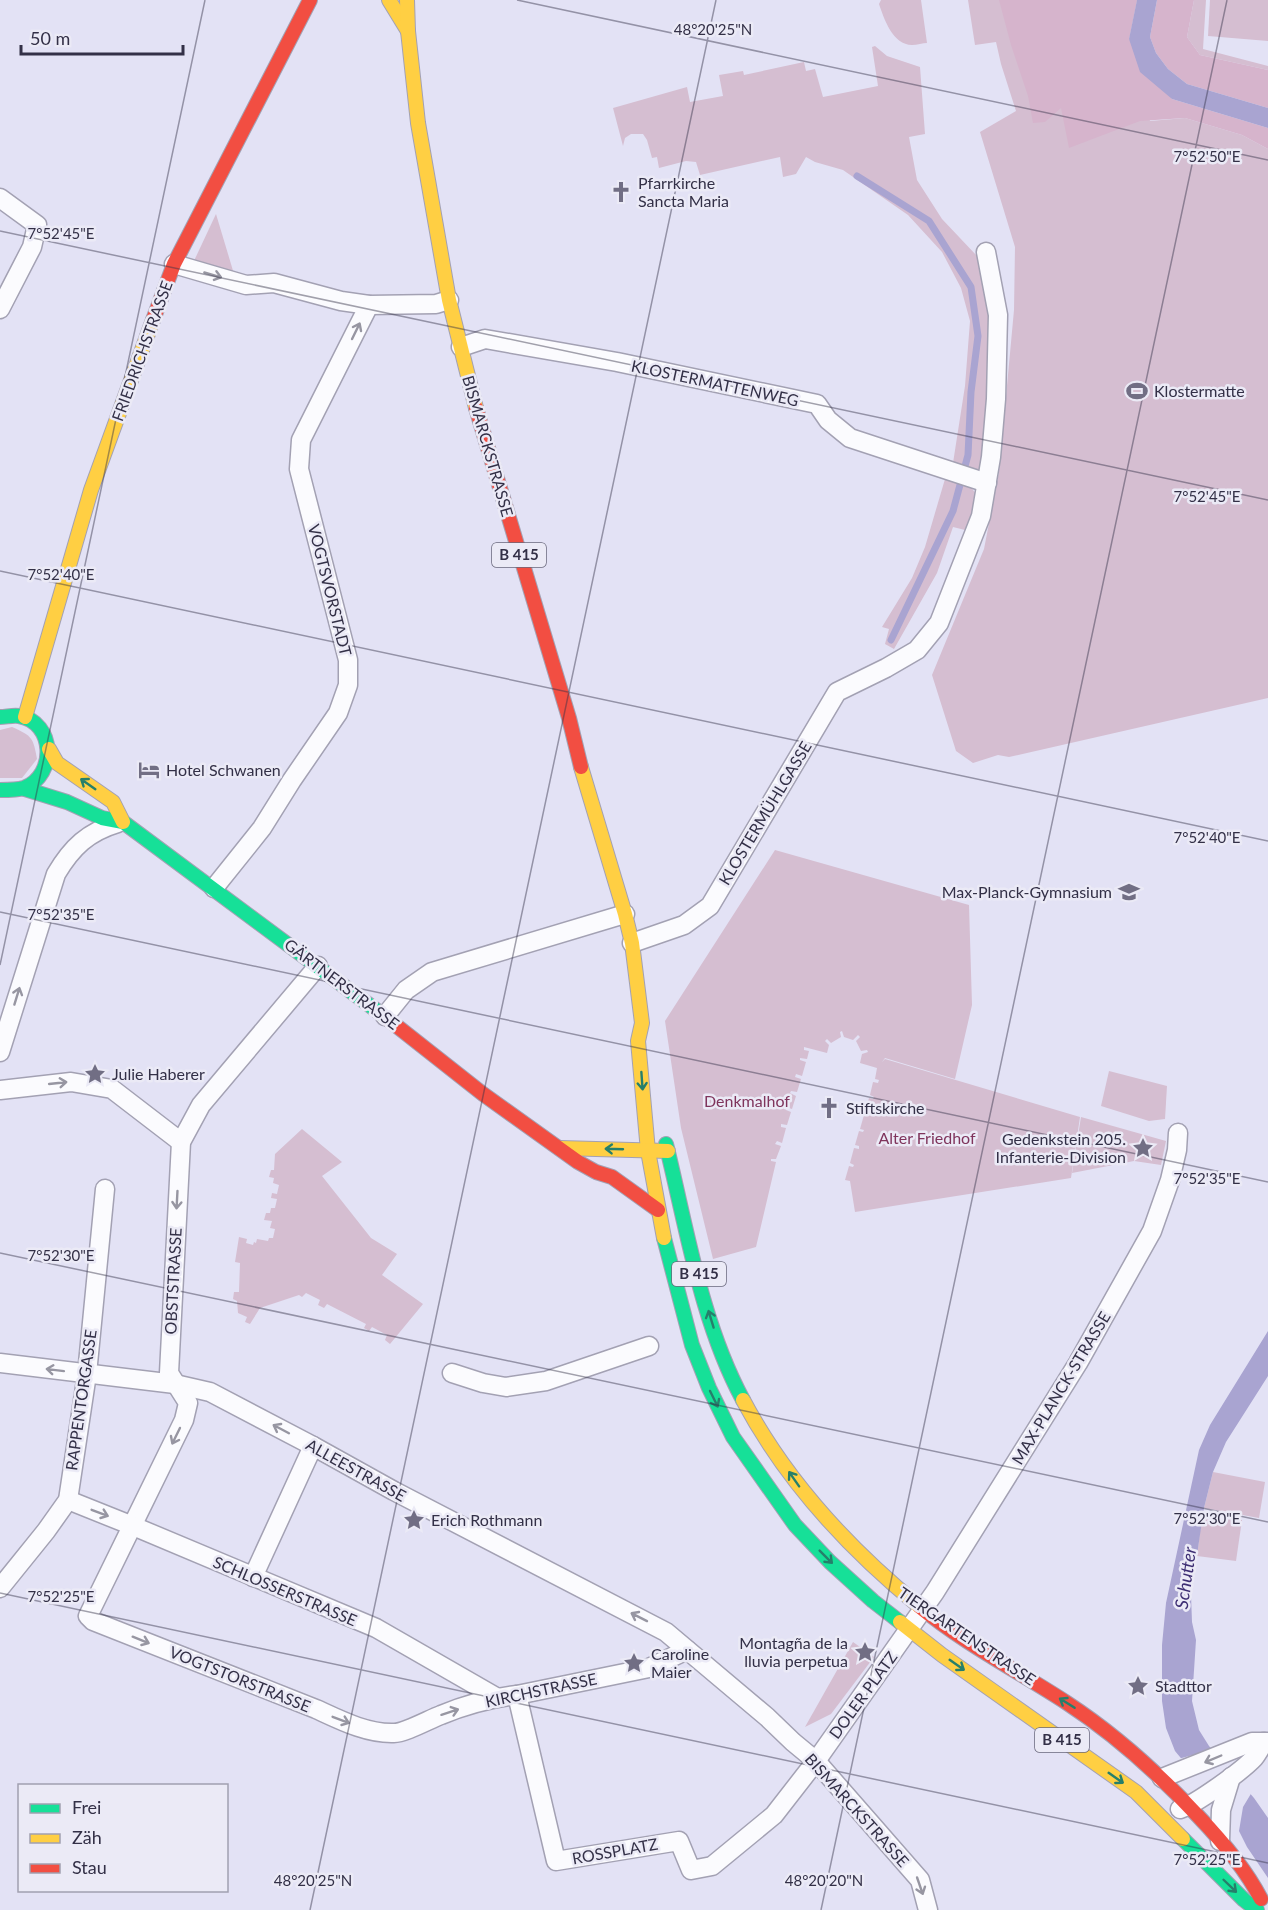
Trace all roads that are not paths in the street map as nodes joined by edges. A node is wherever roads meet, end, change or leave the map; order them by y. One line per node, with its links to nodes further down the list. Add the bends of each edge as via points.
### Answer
1 (388, 0): 4 (main road)
2 (407, 0): 4 (main road, BISMARCKSTRASSE / B 415)
3 (312, 1): 7 (main road, FRIEDRICHSTRASSE)
4 (408, 31): 8 (main road, BISMARCKSTRASSE / B 415, via 424,164)
5 (0, 198): 10 (street, via 37,225 32,247)
6 (986, 252): 12 (street, via 998,315 996,399)
7 (174, 264): 9 (street, one-way to 9, via 246,285 274,283); 14 (main road, FRIEDRICHSTRASSE, via 91,490)
8 (449, 300): 9 (street, via 436,304); 11 (main road, BISMARCKSTRASSE / B 415)
9 (369, 305): 19 (street, VOGTSVORSTADT, one-way to 9, via 262,828 338,713 348,685 348,660 298,469 302,440)
10 (0, 309)
11 (461, 347): 12 (street, KLOSTERMATTENWEG, via 485,339 817,404 828,420 850,438); 20 (main road, BISMARCKSTRASSE / B 415, via 483,435)
12 (979, 481): 21 (street, KLOSTERMÜHLGASSE, via 981,516 939,623 917,650 837,692 710,906 684,925)
13 (0, 717): 14 (main road)
14 (25, 717): 15 (main road, GÄRTNERSTRASSE, via 41,730)
15 (49, 749): 16 (main road, via 43,773); 18 (main road, GÄRTNERSTRASSE, one-way to 15, via 113,802 57,763)
16 (25, 789): 17 (main road, GÄRTNERSTRASSE); 18 (main road, GÄRTNERSTRASSE)
17 (0, 790)
18 (123, 822): 19 (main road, GÄRTNERSTRASSE); 26 (street, one-way to 18, via 56,874 76,846 94,831)
19 (214, 888): 22 (main road, GÄRTNERSTRASSE)
20 (625, 914): 21 (main road, BISMARCKSTRASSE / B 415); 23 (street, via 432,972 406,990)
21 (632, 943): 24 (main road, BISMARCKSTRASSE / B 415)
22 (318, 966): 23 (main road, GÄRTNERSTRASSE); 30 (street, OBSTSTRASSE, via 201,1105)
23 (385, 1016): 31 (main road, GÄRTNERSTRASSE, via 483,1094)
24 (642, 1023): 25 (main road, BISMARCKSTRASSE / B 415); 32 (main road, BISMARCKSTRASSE / B 415, one-way to 32, via 638,1041)
25 (651, 1038)
26 (0, 1052)
27 (0, 1090): 30 (street, one-way to 30, via 71,1082 112,1089)
28 (663, 1130): 33 (main road, B 415)
29 (1178, 1133): 48 (street, MAX-PLANCK-STRASSE, via 1170,1180 1152,1231 1072,1372)
30 (181, 1142): 42 (street, OBSTSTRASSE, one-way to 42, via 169,1373)
31 (560, 1148): 32 (main road, one-way to 31); 35 (main road, GÄRTNERSTRASSE, via 596,1172)
32 (648, 1150): 33 (main road); 34 (main road, BISMARCKSTRASSE / B 415)
33 (668, 1151): 34 (main road); 48 (main road, TIERGARTENSTRASSE / B 415, one-way to 33, via 887,1581 812,1505 750,1417 722,1354)
34 (650, 1166): 35 (main road); 37 (main road, TIERGARTENSTRASSE / B 415)
35 (612, 1177): 37 (main road, GÄRTNERSTRASSE)
36 (105, 1189): 41 (street, RAPPENTORGASSE)
37 (658, 1210): 50 (main road, TIERGARTENSTRASSE / B 415, one-way to 50, via 692,1345 733,1437 795,1525 830,1562)
38 (649, 1346): 40 (street, via 546,1381 506,1387)
39 (0, 1363): 41 (street, ALLEESTRASSE, one-way to 39)
40 (452, 1373)
41 (87, 1374): 42 (street, ALLEESTRASSE); 44 (street, RAPPENTORGASSE)
42 (176, 1384): 43 (street, ALLEESTRASSE, one-way to 42, via 210,1392); 45 (street, OBSTSTRASSE, one-way to 45, via 188,1403 184,1420)
43 (313, 1446): 46 (street); 51 (street, ALLEESTRASSE, one-way to 43, via 666,1632)
44 (68, 1500): 45 (street, SCHLOSSERSTRASSE, one-way to 45); 47 (street, RAPPENTORGASSE)
45 (133, 1526): 46 (street, SCHLOSSERSTRASSE); 49 (street, OBSTSTRASSE)
46 (253, 1577): 53 (street, SCHLOSSERSTRASSE, via 375,1628)
47 (0, 1588)
48 (923, 1610): 50 (street, MAX-PLANCK-STRASSE); 58 (main road, TIERGARTENSTRASSE / B 415, one-way to 48, via 1112,1734)
49 (88, 1616): 54 (street, VOGTSTORSTRASSE, one-way to 54, via 341,1720)
50 (910, 1630): 56 (street, DOLER PLATZ); 60 (main road, TIERGARTENSTRASSE / B 415, one-way to 60, via 1136,1792)
51 (687, 1650): 52 (street, KIRCHSTRASSE, via 649,1668); 56 (street, BISMARCKSTRASSE)
52 (517, 1695): 53 (street, KIRCHSTRASSE); 56 (street, ROSSPLATZ, via 556,1861 679,1841 691,1870 712,1866 774,1815)
53 (495, 1697): 54 (street, KIRCHSTRASSE, one-way to 53)
54 (396, 1733)
55 (1266, 1742): 57 (street); 58 (street, one-way to 58, via 1252,1742)
56 (816, 1761): 62 (street, BISMARCKSTRASSE, one-way to 62, via 920,1880)
57 (1231, 1777): 59 (street); 61 (street, via 1221,1810)
58 (1162, 1778): 59 (main road, TIERGARTENSTRASSE / B 415)
59 (1189, 1806): 60 (street); 61 (main road, TIERGARTENSTRASSE / B 415)
60 (1158, 1815): 63 (main road, TIERGARTENSTRASSE / B 415, one-way to 63)
61 (1220, 1840): 64 (main road, TIERGARTENSTRASSE / B 415)
62 (928, 1910)
63 (1257, 1910)
64 (1266, 1910)

